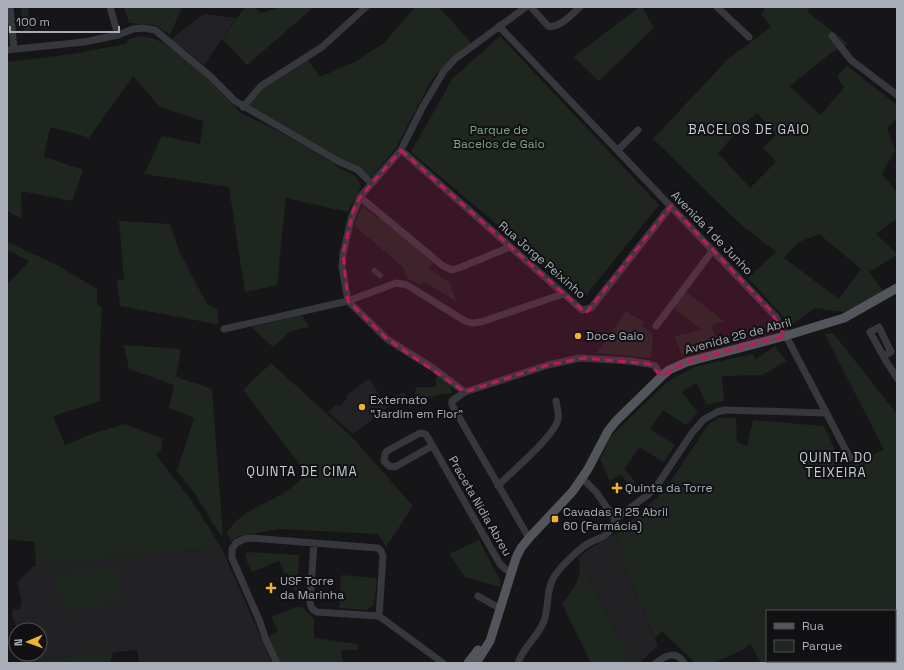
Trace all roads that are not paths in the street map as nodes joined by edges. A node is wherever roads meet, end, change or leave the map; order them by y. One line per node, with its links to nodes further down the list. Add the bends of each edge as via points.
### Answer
1 (10, 7): 12 (street)
2 (110, 7): 9 (street)
3 (366, 7): 14 (street, via 322,47 261,86)
4 (526, 7): 8 (street)
5 (531, 7): 6 (street, via 551,27 558,25)
6 (580, 7)
7 (717, 7): 11 (street)
8 (499, 26): 16 (street, via 454,59 444,71); 17 (street, Avenida 1 de Junho)
9 (118, 35): 12 (street, via 84,42); 14 (street, via 133,29 155,30)
10 (832, 36): 13 (street, via 851,60)
11 (749, 37)
12 (11, 50)
13 (897, 95)
14 (243, 107): 18 (street, via 358,170)
15 (638, 130): 17 (street)
16 (401, 150): 18 (street); 21 (street, Rua Jorge Peixinho)
17 (618, 150): 20 (street, Avenida 1 de Junho)
18 (371, 183): 19 (street)
19 (360, 197): 21 (street, via 439,263 452,270); 25 (street, via 351,219 343,254 342,267)
20 (671, 206): 22 (street, Avenida 1 de Junho); 24 (street, Rua Jorge Peixinho, via 591,308 582,310)
21 (510, 247): 24 (street, Rua Jorge Peixinho)
22 (713, 250): 26 (street); 28 (street, Avenida 1 de Junho, via 776,317)
23 (897, 288): 28 (main road, Avenida 25 de Abril, via 844,318)
24 (563, 294): 25 (street, via 472,323 402,283)
25 (348, 301): 27 (street); 32 (street, via 387,339)
26 (656, 326)
27 (224, 329)
28 (785, 336): 30 (main road, Avenida 25 de Abril, via 687,362); 34 (street, Avenida 1 de Junho)
29 (883, 356): 31 (street)
30 (662, 376): 32 (street, via 649,364 584,358 548,365); 37 (main road, Avenida 25 de Abril, via 608,431)
31 (897, 378)
32 (465, 392): 38 (street, via 452,401 452,405)
33 (556, 401): 38 (street, via 558,421 546,440)
34 (826, 414): 36 (street, Avenida 1 de Junho); 39 (street, via 725,410 709,416 692,433 656,487)
35 (432, 446): 35 (street, Praceta Nídia Abreu, via 427,436 420,433 387,451 384,461 394,467); 42 (street, Praceta Nídia Abreu, via 500,564)
36 (850, 458)
37 (582, 478): 39 (street, via 596,492); 40 (main road, Avenida 25 de Abril, via 563,503)
38 (498, 486): 40 (street)
39 (615, 519): 51 (street, via 607,535 584,546 554,577 544,622)
40 (529, 538): 42 (main road, Avenida 25 de Abril, via 521,548)
41 (314, 543): 45 (street, via 375,547 381,550 383,556); 45 (street, via 310,602 312,609 317,612); 48 (street, via 248,538 239,540 232,549 233,562)
42 (512, 573): 44 (main road, Avenida 25 de Abril)
43 (478, 596): 44 (street)
44 (501, 609): 46 (main road, Avenida 25 de Abril)
45 (379, 616): 47 (street)
46 (497, 620): 49 (main road, Avenida 25 de Abril); 50 (main road, Avenida 25 de Abril, via 490,640)
47 (441, 662)
48 (277, 663)
49 (468, 663)
50 (476, 663)
51 (518, 663)
52 (656, 663): 53 (street, via 671,654 679,657)
53 (684, 663)

